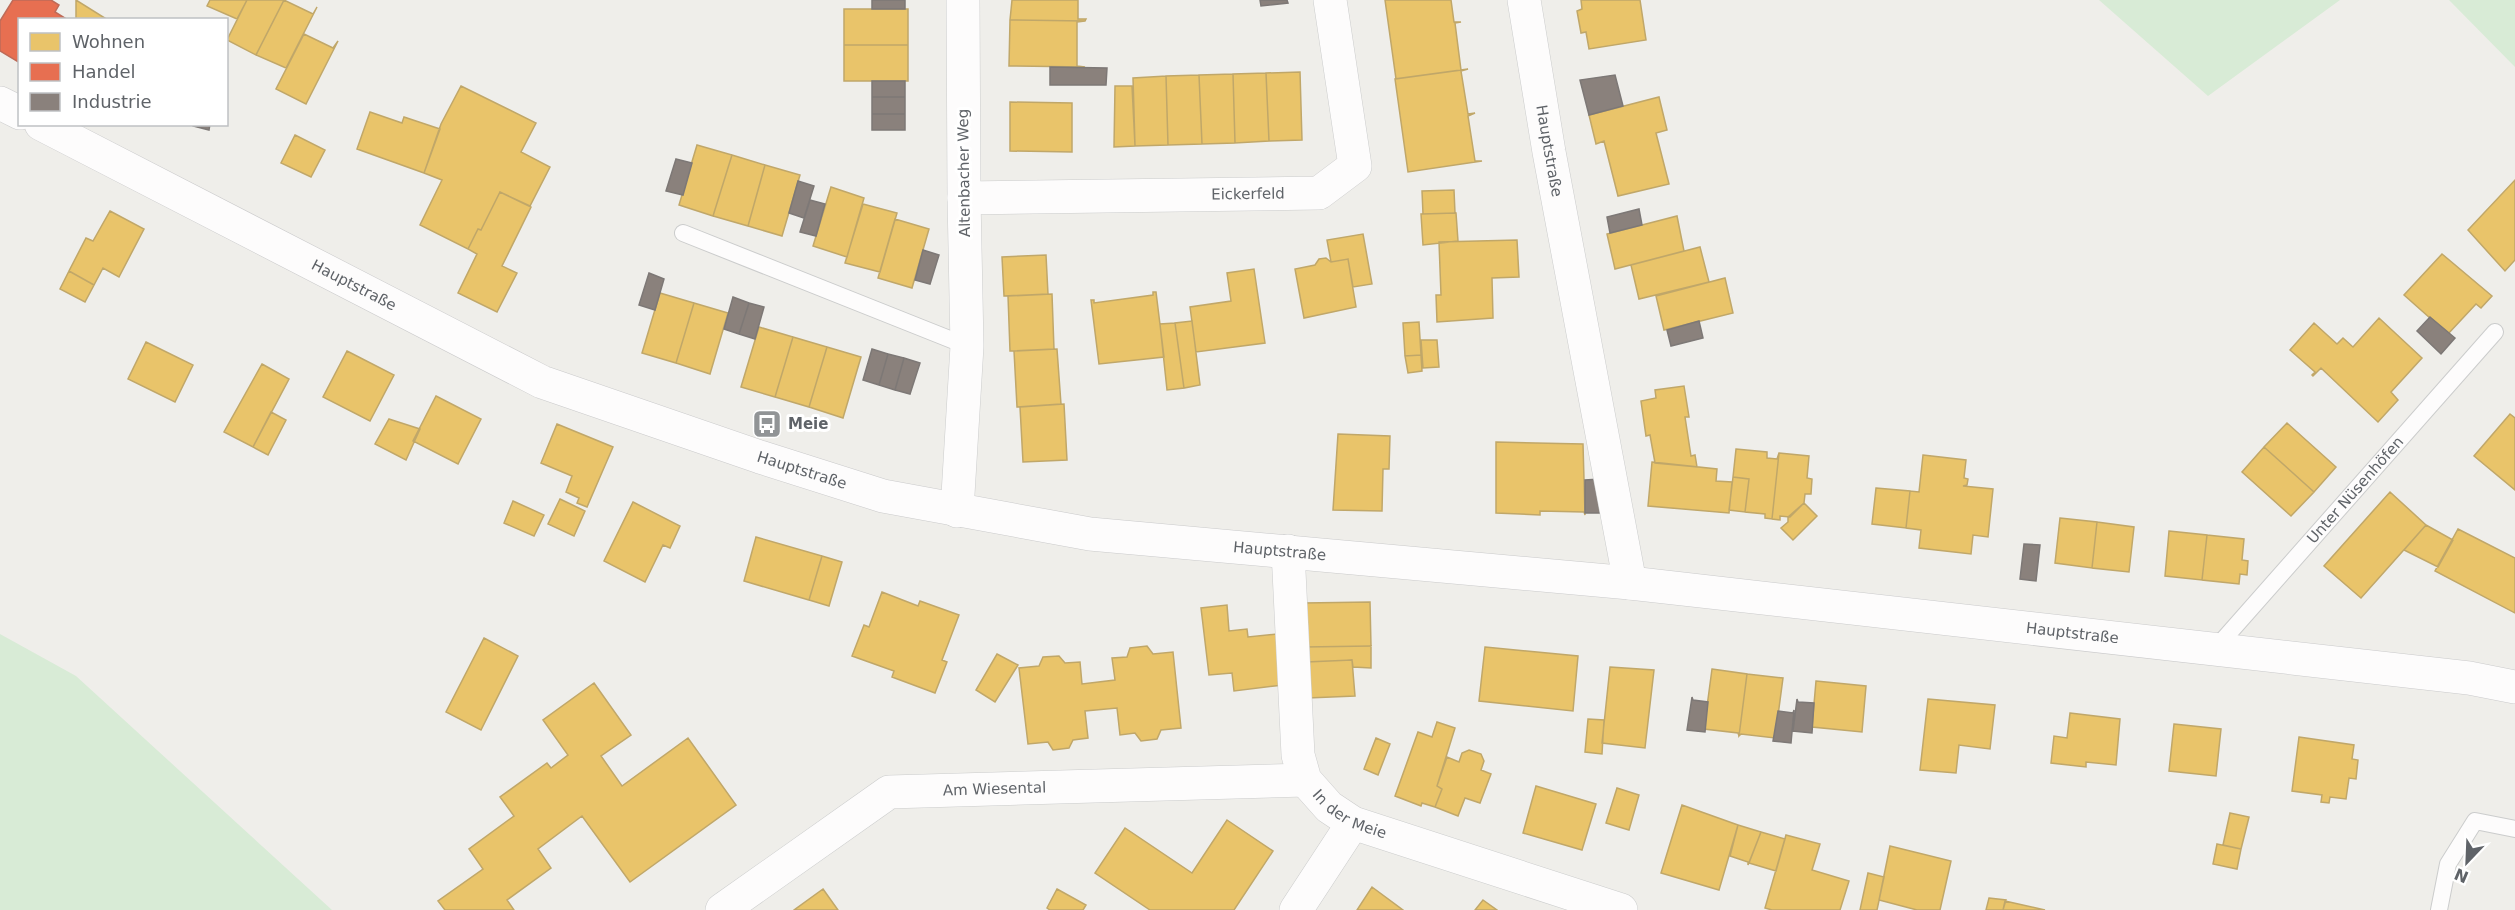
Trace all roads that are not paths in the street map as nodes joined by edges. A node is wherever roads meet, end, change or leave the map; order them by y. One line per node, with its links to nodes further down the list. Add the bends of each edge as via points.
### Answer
1 (963, 0): 7 (street, Altenbacher Weg)
2 (1330, 0): 7 (street, Eickerfeld, via 1355,166 1319,193)
3 (1524, 0): 13 (street, Hauptstraße)
4 (0, 103): 5 (street)
5 (18, 112)
6 (45, 126): 11 (street, Hauptstraße, via 542,382 883,496)
7 (964, 198): 10 (street, Altenbacher Weg)
8 (682, 233): 10 (lane)
9 (2495, 332): 14 (lane, Unter Nüsenhöfen)
10 (968, 346): 11 (street, Altenbacher Weg)
11 (957, 511): 12 (street, Hauptstraße, via 1090,534)
12 (1288, 551): 13 (street, Hauptstraße); 16 (street, In der Meie, via 1298,755)
13 (1630, 583): 14 (street, Hauptstraße)
14 (2215, 649): 15 (street, Hauptstraße, via 2469,678)
15 (2515, 687)
16 (1305, 780): 17 (street, In der Meie, via 1329,807); 19 (street, Am Wiesental, via 890,792)
17 (1353, 824): 20 (street); 21 (street, In der Meie)
18 (2515, 829): 22 (lane, via 2475,821 2448,864)
19 (722, 910)
20 (1296, 910)
21 (1621, 910)
22 (2439, 910)

